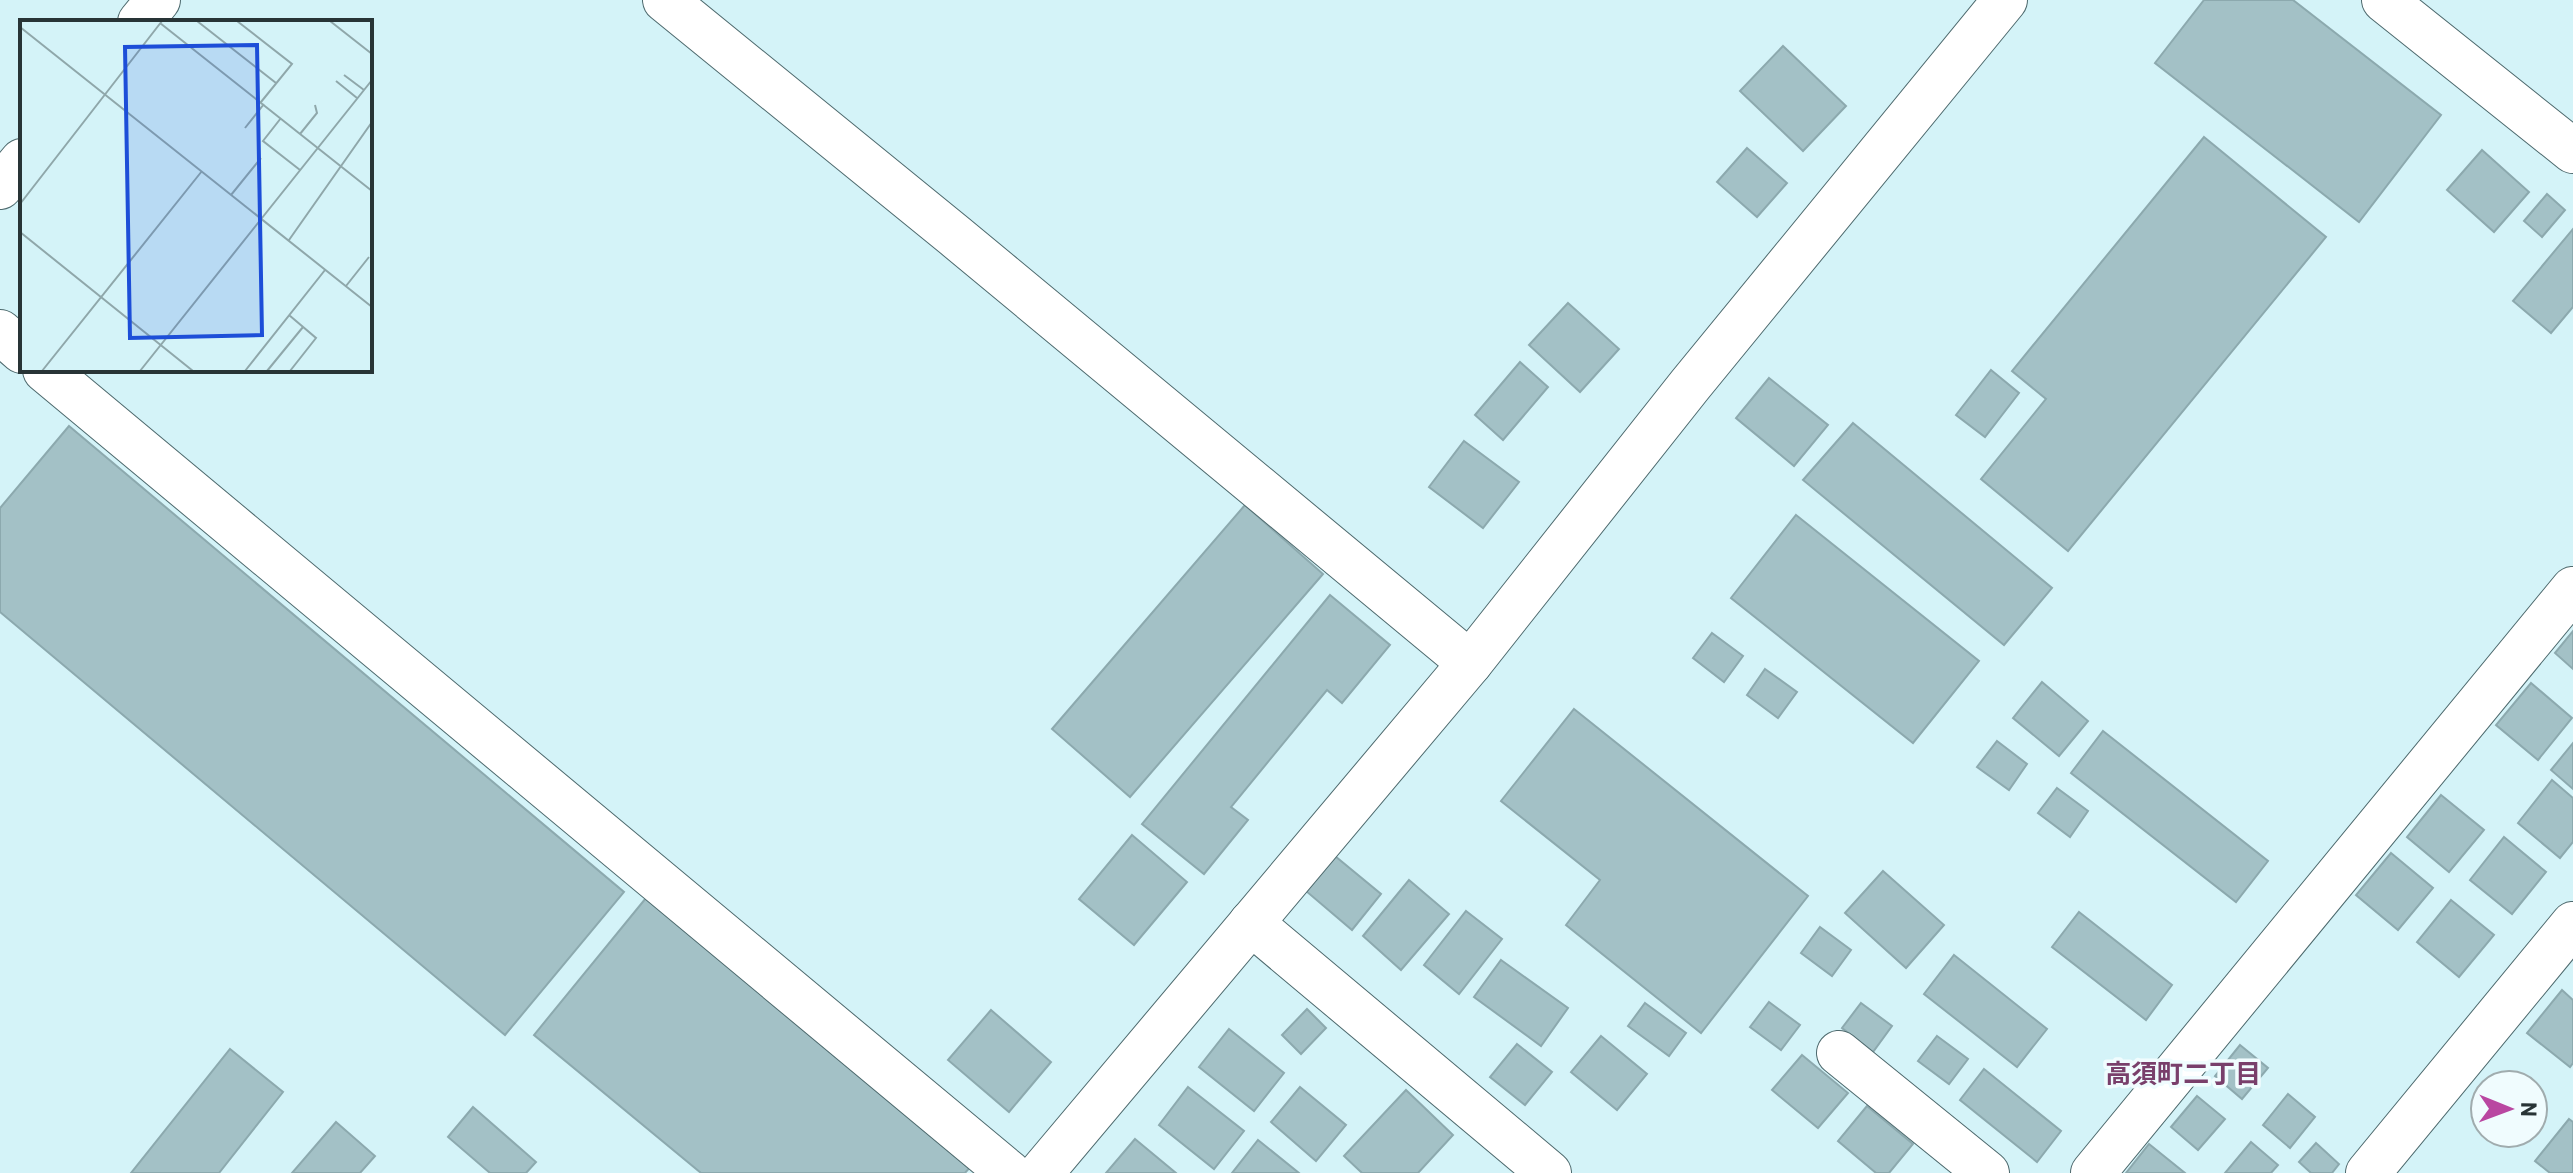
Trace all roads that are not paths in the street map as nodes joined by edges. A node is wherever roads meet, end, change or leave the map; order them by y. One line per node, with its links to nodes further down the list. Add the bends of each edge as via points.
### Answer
1 (158, 0): 5 (street)
2 (665, 0): 13 (street)
3 (2005, 0): 13 (street)
4 (2384, 0): 6 (street)
5 (142, 20)
6 (2573, 151)
7 (20, 163): 8 (street)
8 (0, 187)
9 (0, 332): 10 (street)
10 (20, 349)
11 (47, 372): 17 (street)
12 (2573, 589): 21 (street)
13 (1470, 663): 14 (street)
14 (1251, 923): 18 (street); 19 (street)
15 (2573, 924): 22 (street)
16 (1839, 1053): 20 (street)
17 (1009, 1173)
18 (1041, 1173)
19 (1549, 1173)
20 (1987, 1173)
21 (2093, 1173)
22 (2368, 1173)

